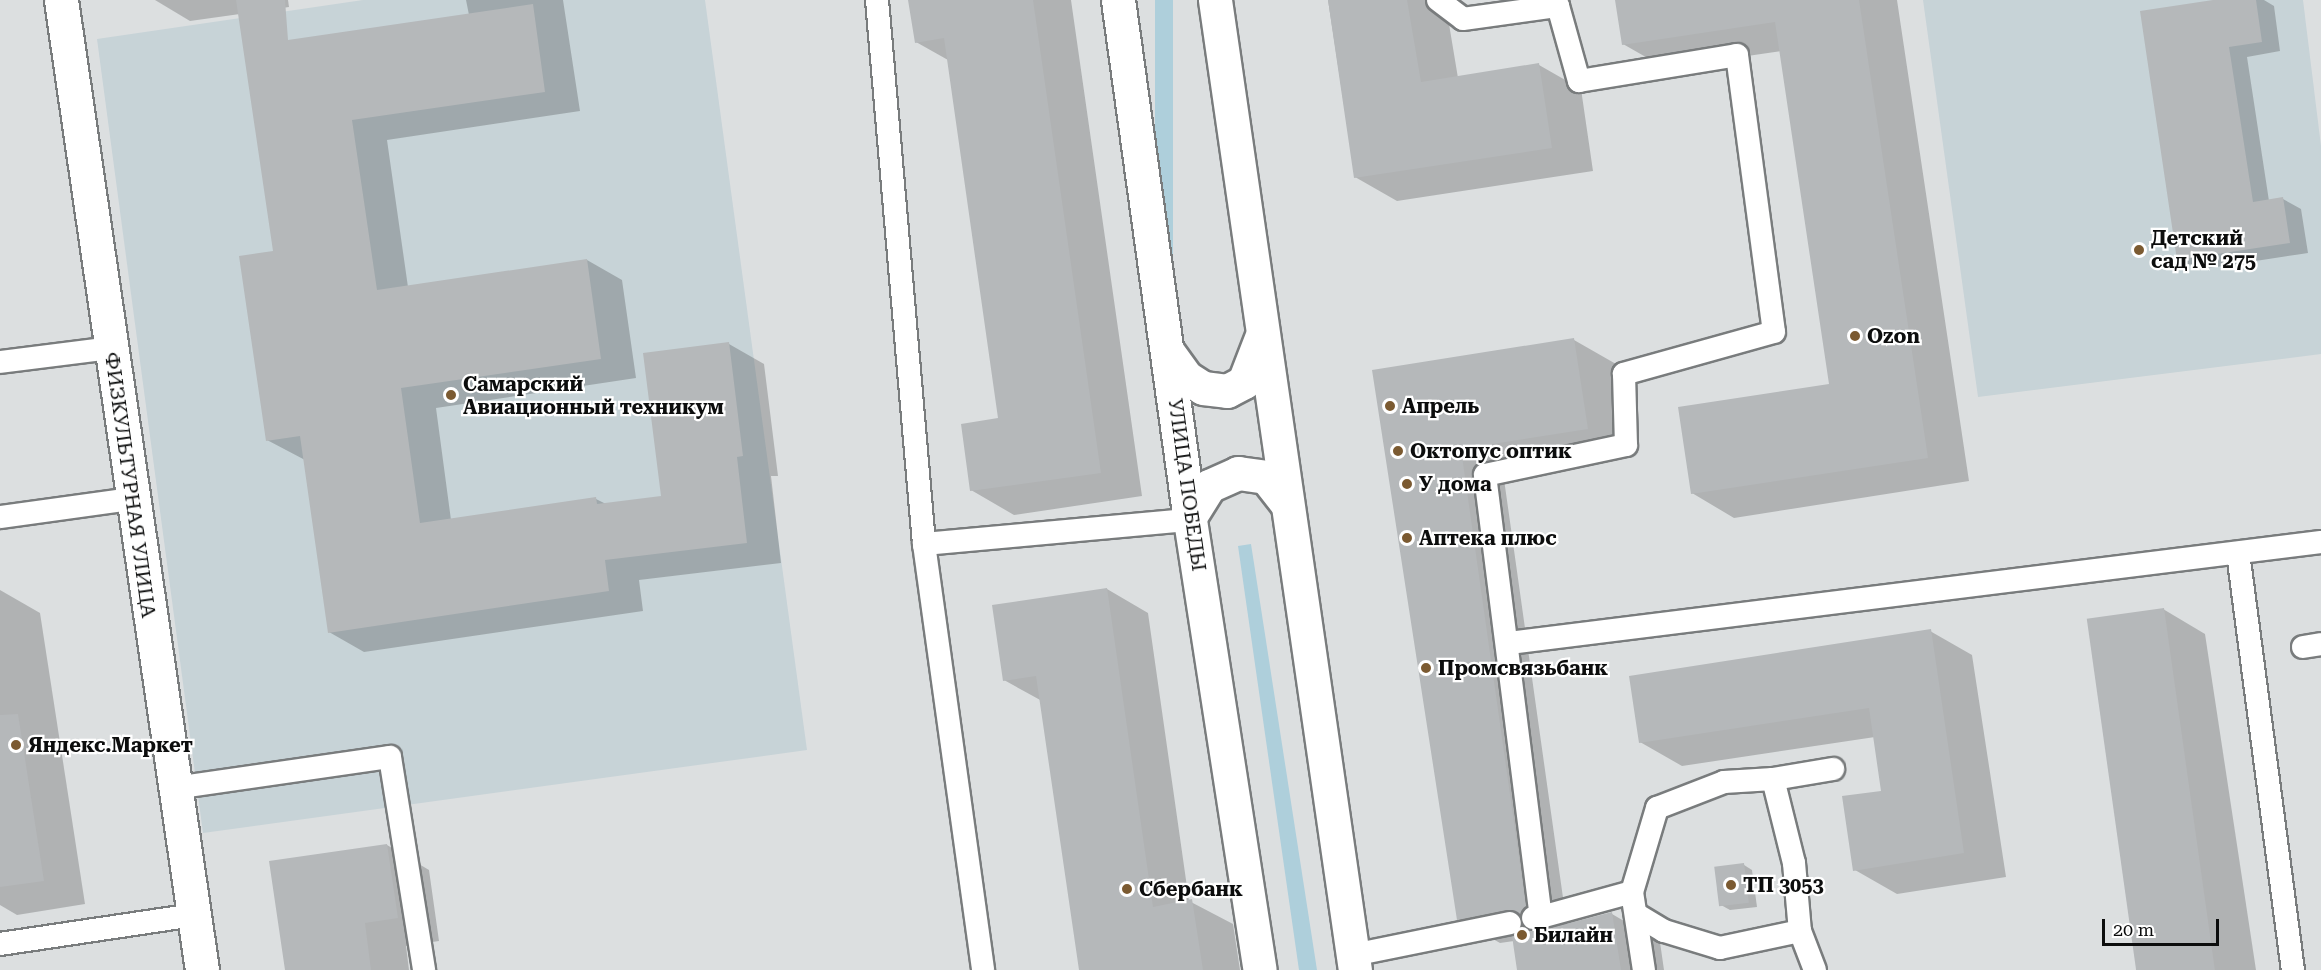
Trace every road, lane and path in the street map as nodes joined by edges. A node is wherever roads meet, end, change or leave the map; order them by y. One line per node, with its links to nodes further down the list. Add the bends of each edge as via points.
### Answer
1 (61, 0): 7 (main road, ФИЗКУЛЬТУРНАЯ УЛИЦА)
2 (877, 0): 15 (lane)
3 (1118, 0): 8 (main road, УЛИЦА ПОБЕДЫ)
4 (1215, 0): 6 (main road)
5 (1438, 0): 17 (lane, via 1463,19 1558,6 1579,81 1737,55 1774,332 1624,374 1626,445 1485,475)
6 (1262, 333): 8 (main road, via 1245,382 1227,391 1203,388 1185,377); 11 (main road)
7 (111, 348): 9 (lane); 10 (main road, ФИЗКУЛЬТУРНАЯ УЛИЦА)
8 (1168, 352): 13 (main road, УЛИЦА ПОБЕДЫ)
9 (0, 362)
10 (132, 499): 12 (lane); 20 (main road, ФИЗКУЛЬТУРНАЯ УЛИЦА)
11 (1286, 503): 13 (main road, via 1266,477 1238,473 1209,486); 26 (main road)
12 (0, 517)
13 (1191, 517): 15 (lane); 30 (main road, УЛИЦА ПОБЕДЫ)
14 (2321, 542): 16 (lane)
15 (924, 544): 29 (lane)
16 (2238, 553): 17 (lane); 33 (lane)
17 (1509, 642): 21 (lane, via 1537,918)
18 (1833, 769): 19 (lane)
19 (1773, 779): 21 (lane, via 1724,782 1657,808); 24 (lane, via 1794,863)
20 (174, 788): 22 (main road, ФИЗКУЛЬТУРНАЯ УЛИЦА); 28 (lane, via 390,757)
21 (1634, 903): 24 (lane, via 1664,931 1720,948); 31 (lane)
22 (194, 915): 25 (lane); 27 (main road, ФИЗКУЛЬТУРНАЯ УЛИЦА)
23 (1510, 923): 26 (lane)
24 (1800, 931): 32 (lane)
25 (0, 944)
26 (1354, 962)
27 (202, 970)
28 (424, 970)
29 (983, 970)
30 (1260, 970)
31 (1644, 970)
32 (1815, 970)
33 (2293, 970)

